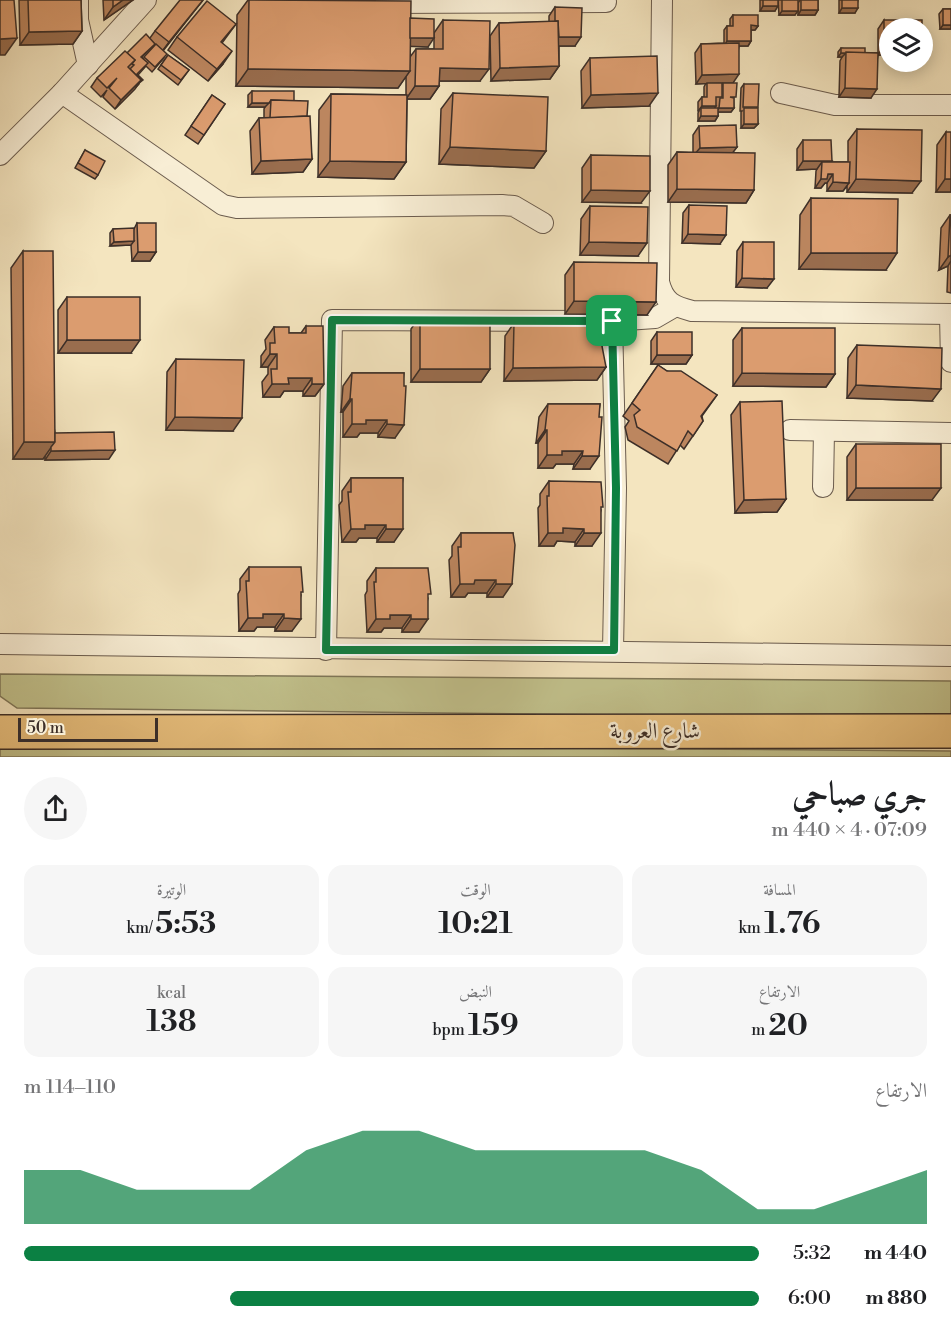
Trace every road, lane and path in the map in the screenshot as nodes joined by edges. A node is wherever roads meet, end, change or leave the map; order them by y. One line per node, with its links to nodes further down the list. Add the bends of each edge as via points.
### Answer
1 (78, 0): 6 (street, via 78,20)
2 (146, 0): 6 (street)
3 (662, 0): 12 (street, via 660,282 663,297)
4 (606, 2): 5 (street)
5 (370, 3)
6 (88, 65): 7 (street)
7 (62, 93): 10 (street); 11 (street, via 223,205 237,208 502,205 514,206)
8 (781, 93): 9 (street, via 836,105)
9 (951, 105)
10 (0, 155)
11 (543, 223)
12 (674, 307): 13 (street, via 692,311); 14 (street, via 655,318)
13 (951, 314): 15 (street)
14 (612, 321): 21 (street, via 332,320); 22 (street)
15 (951, 362)
16 (790, 430): 17 (street)
17 (824, 431): 18 (street); 19 (street)
18 (951, 433)
19 (823, 488)
20 (0, 644): 21 (street)
21 (326, 650): 22 (street)
22 (614, 650): 23 (street)
23 (951, 656)
24 (951, 731): 25 (highway, شارع العروبة)
25 (0, 732)

